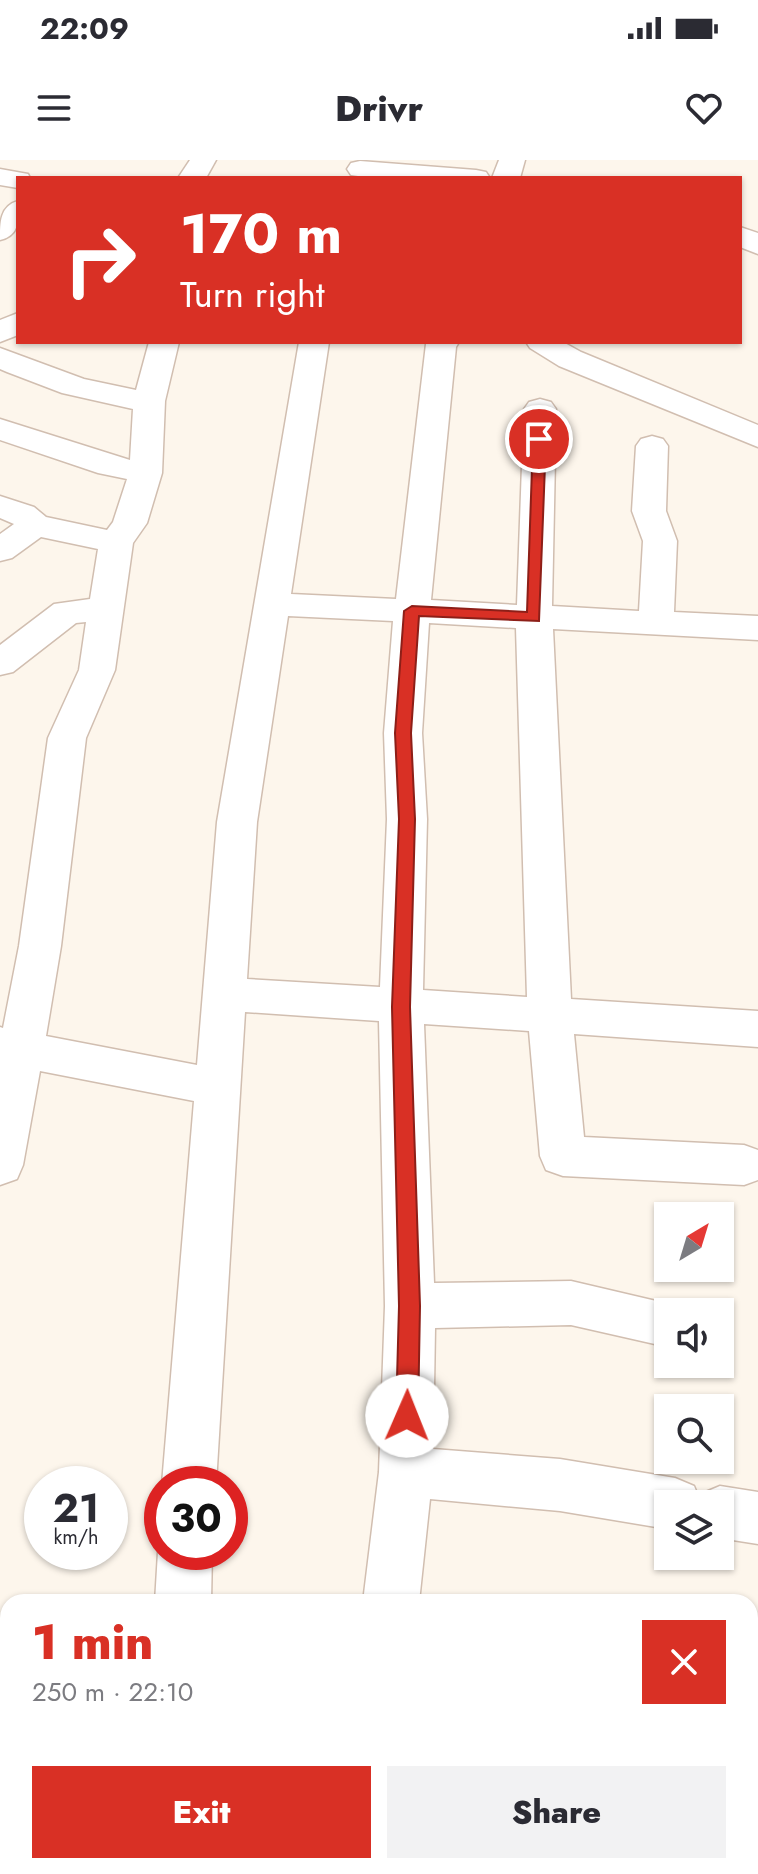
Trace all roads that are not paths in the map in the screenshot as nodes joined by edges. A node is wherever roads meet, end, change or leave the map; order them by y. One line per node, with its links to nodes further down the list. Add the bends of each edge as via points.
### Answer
1 (360, 169): 2 (street)
2 (450, 176)
3 (16, 212): 4 (street)
4 (0, 232)
5 (163, 344): 10 (street)
6 (314, 344): 20 (street)
7 (441, 344): 22 (street)
8 (544, 344): 13 (street)
9 (0, 357): 10 (street, via 41,377 116,399)
10 (149, 401): 15 (street)
11 (540, 409): 23 (street)
12 (0, 429): 15 (street)
13 (758, 437)
14 (652, 446): 24 (street, via 649,511 660,541)
15 (146, 473): 18 (street, via 130,523)
16 (0, 506): 17 (street)
17 (35, 525): 18 (street); 19 (street)
18 (116, 542): 21 (street)
19 (0, 550)
20 (271, 604): 22 (street); 27 (street, via 237,822)
21 (107, 609): 26 (street, via 67,612); 31 (street, via 97,670 67,738 40,946)
22 (412, 611): 23 (street); 28 (street, via 403,733 407,819)
23 (534, 617): 24 (street); 29 (street)
24 (656, 623): 25 (street)
25 (758, 628)
26 (0, 663)
27 (224, 994): 28 (street); 32 (street)
28 (401, 1007): 29 (street); 35 (street)
29 (550, 1016): 30 (street); 34 (street, via 563,1156)
30 (758, 1029)
31 (10, 1047): 32 (street); 33 (street)
32 (218, 1087): 37 (street)
33 (0, 1165)
34 (744, 1165)
35 (410, 1306): 36 (street, via 571,1303); 38 (street)
36 (654, 1321)
37 (190, 1466)
38 (406, 1472): 39 (street, via 560,1485); 42 (street)
39 (654, 1501)
40 (734, 1514): 41 (street)
41 (758, 1518)
42 (392, 1594)

